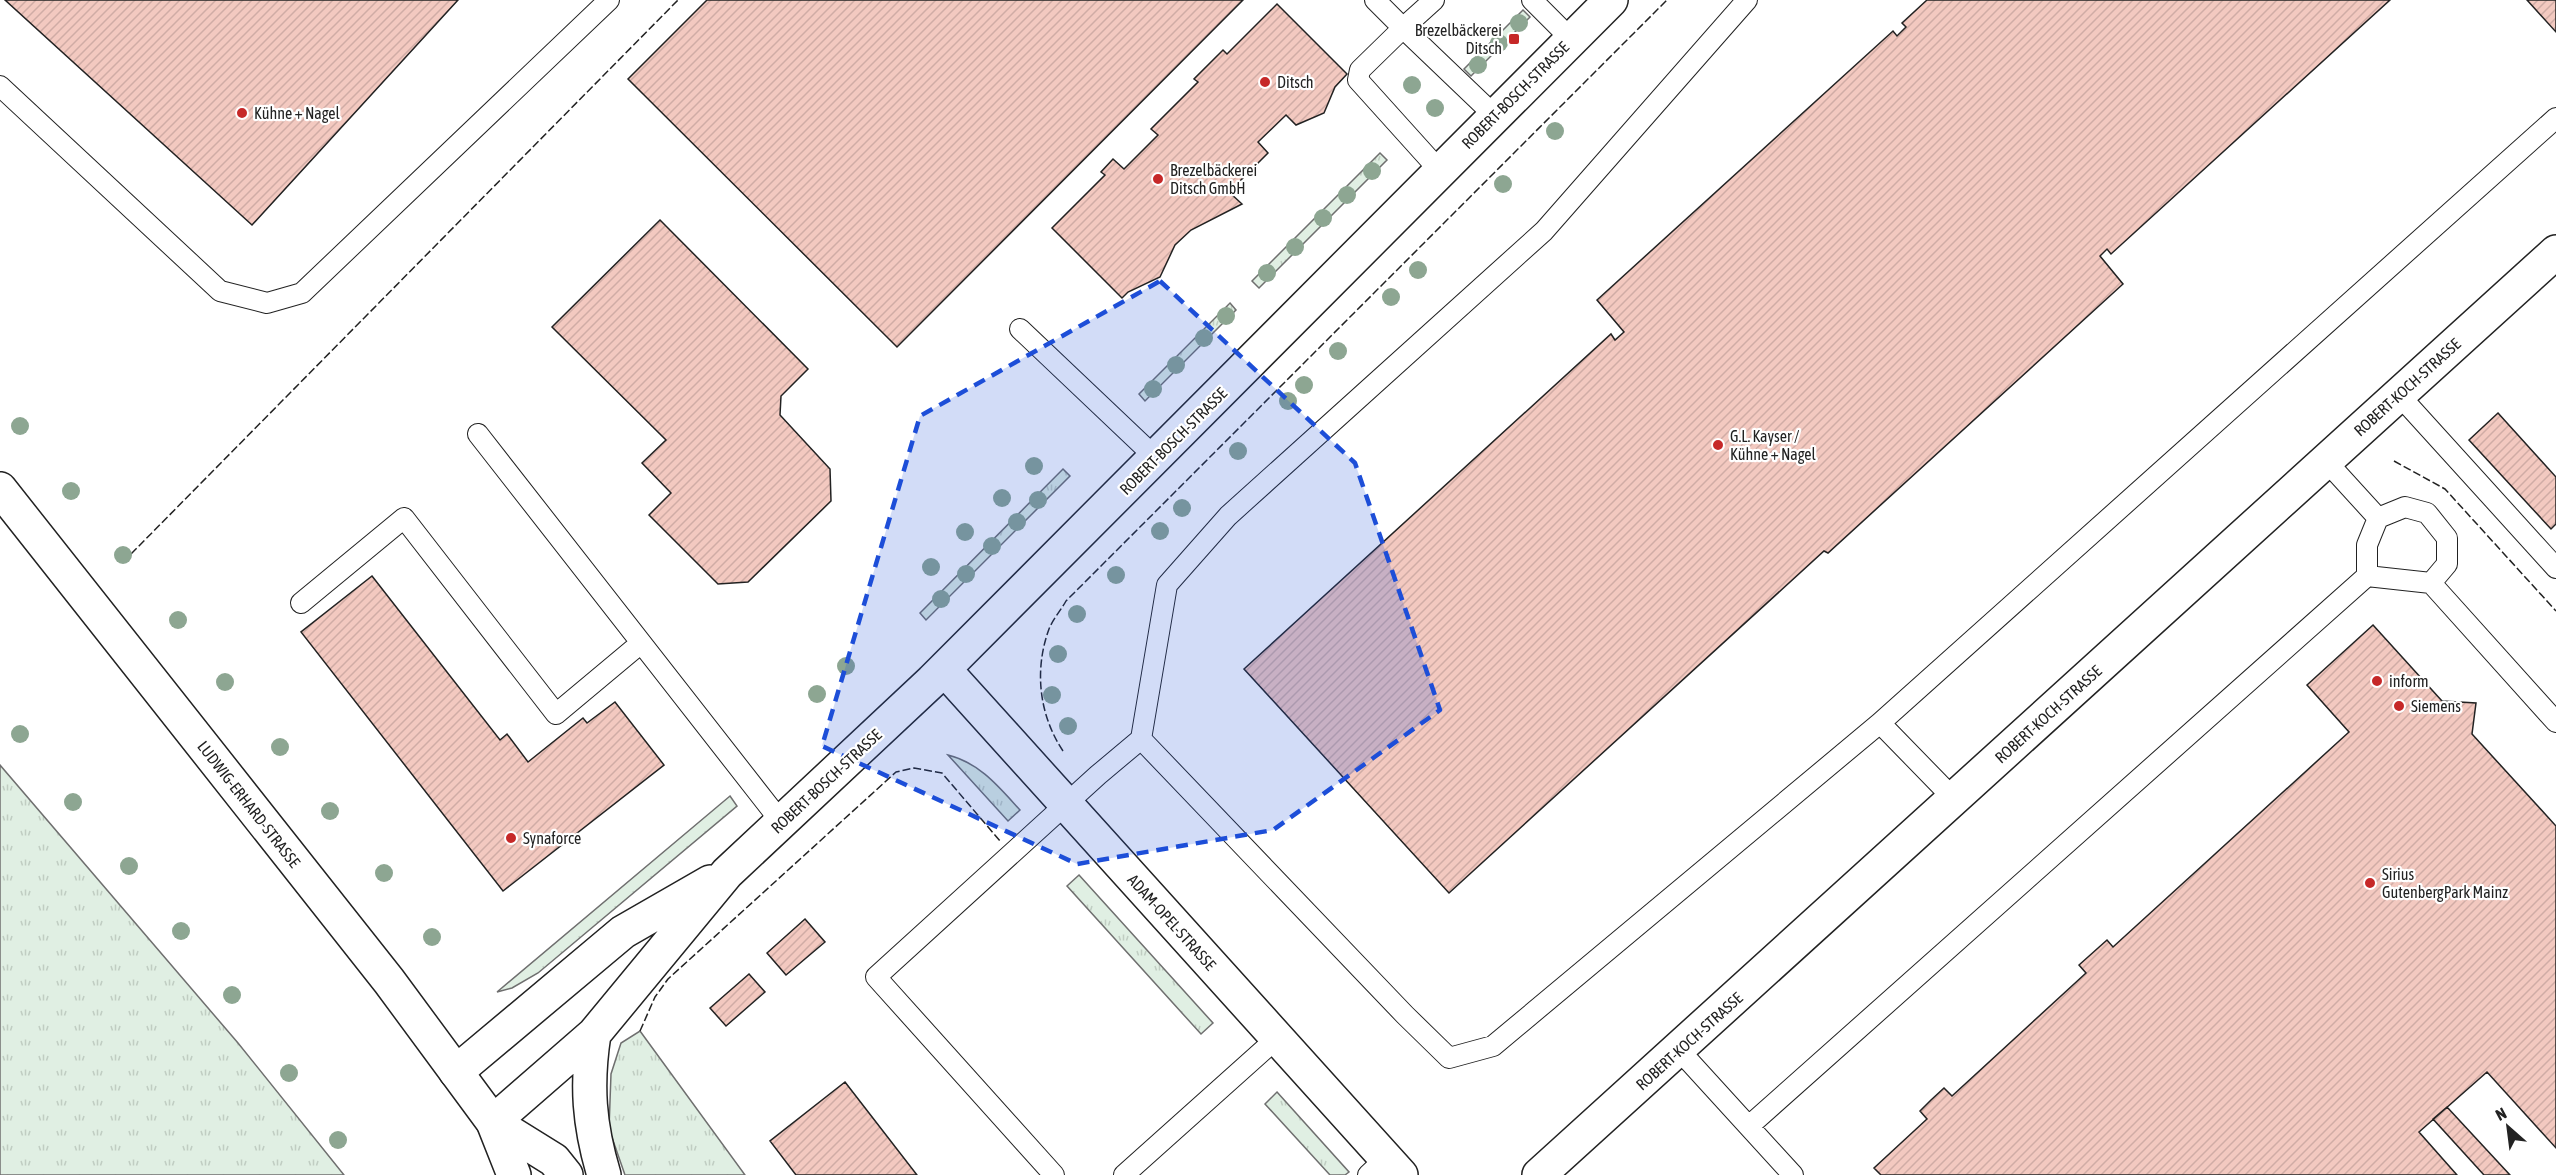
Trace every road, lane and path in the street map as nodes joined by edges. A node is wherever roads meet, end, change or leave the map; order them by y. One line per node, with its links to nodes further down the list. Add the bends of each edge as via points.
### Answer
1 (609, 0): 9 (lane, via 302,293 267,303 220,291)
2 (1375, 0): 7 (lane)
3 (1434, 0): 7 (lane)
4 (1532, 0): 8 (lane)
5 (1611, 0): 8 (street, ROBERT-BOSCH-STRASSE)
6 (1747, 0): 29 (lane, via 1544,231 1228,516 1167,585)
7 (1403, 28): 10 (lane); 12 (lane, via 1360,70 1358,80)
8 (1571, 39): 10 (street, ROBERT-BOSCH-STRASSE)
9 (0, 86)
10 (1495, 116): 12 (street, ROBERT-BOSCH-STRASSE)
11 (2556, 118): 28 (lane)
12 (1440, 171): 17 (street, ROBERT-BOSCH-STRASSE)
13 (2556, 252): 15 (street, ROBERT-KOCH-STRASSE)
14 (1020, 329): 17 (lane)
15 (2399, 394): 18 (street, ROBERT-KOCH-STRASSE); 21 (lane)
16 (478, 434): 25 (lane)
17 (1156, 458): 26 (street, ROBERT-BOSCH-STRASSE)
18 (2326, 461): 20 (lane); 30 (street, ROBERT-KOCH-STRASSE)
19 (0, 489): 37 (street, LUDWIG-ERHARD-STRASSE, via 389,981)
20 (2378, 518): 22 (lane, via 2367,545); 23 (lane, via 2405,507 2427,513 2447,538 2447,564)
21 (2556, 568)
22 (2367, 576): 23 (lane); 39 (lane)
23 (2432, 583): 27 (lane)
24 (301, 603): 25 (lane, via 404,518 555,714)
25 (640, 642): 32 (lane)
26 (944, 669): 31 (street, ADAM-OPEL-STRASSE); 32 (street, ROBERT-BOSCH-STRASSE)
27 (2556, 722)
28 (1880, 723): 29 (lane, via 1493,1046 1449,1058); 30 (lane)
29 (1141, 739): 31 (lane)
30 (1954, 800): 36 (street, ROBERT-KOCH-STRASSE)
31 (1066, 804): 35 (street, ADAM-OPEL-STRASSE); 44 (lane, via 876,976)
32 (782, 823): 33 (street, ROBERT-BOSCH-STRASSE)
33 (727, 873): 34 (street, ROBERT-BOSCH-STRASSE); 37 (street, ROBERT-BOSCH-STRASSE, via 623,932)
34 (594, 1034): 38 (street, ROBERT-BOSCH-STRASSE); 43 (street, via 589,1101 592,1131)
35 (1278, 1038): 40 (street, ADAM-OPEL-STRASSE); 45 (lane)
36 (1680, 1050): 39 (lane); 46 (street, ROBERT-KOCH-STRASSE)
37 (456, 1072): 38 (street, LUDWIG-ERHARD-STRASSE)
38 (493, 1122): 41 (street, LUDWIG-ERHARD-STRASSE); 42 (street, LUDWIG-ERHARD-STRASSE, via 554,1160)
39 (1749, 1126): 47 (lane)
40 (1385, 1169)
41 (514, 1175)
42 (566, 1175)
43 (604, 1175)
44 (1054, 1175)
45 (1124, 1175)
46 (1539, 1175)
47 (1793, 1175)

